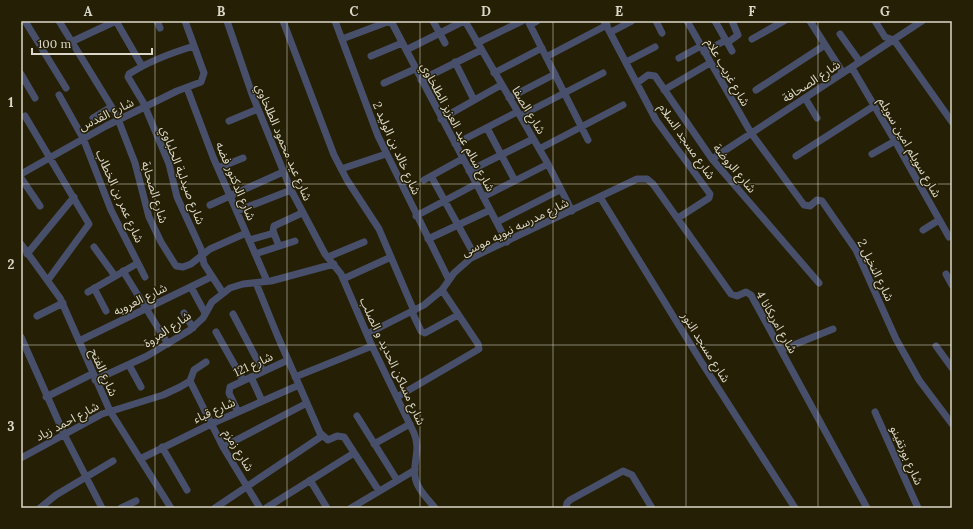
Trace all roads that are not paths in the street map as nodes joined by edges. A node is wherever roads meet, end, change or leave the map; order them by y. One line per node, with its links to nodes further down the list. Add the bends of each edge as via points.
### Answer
1 (59, 21): 32 (street, شارع الصحابة)
2 (116, 21): 32 (street); 50 (street)
3 (185, 21): 36 (street)
4 (227, 21): 76 (street, شارع عيد محمود الطلخاوي)
5 (284, 21): 104 (street, via 317,115)
6 (335, 21): 28 (street, شارع خالد بن الوليد 2)
7 (434, 21): 25 (street)
8 (464, 21): 25 (street); 34 (street, شارع الصفا)
9 (522, 21): 34 (street)
10 (537, 21): 21 (street)
11 (632, 21): 24 (street)
12 (656, 21): 26 (street)
13 (687, 21): 40 (street, شارع غريب علام)
14 (715, 21): 31 (street)
15 (732, 21): 31 (street, via 738,35)
16 (784, 21): 29 (street)
17 (810, 21): 35 (street)
18 (875, 21): 30 (street, via 885,37)
19 (922, 21): 22 (street, شارع الصحافة)
20 (392, 22): 28 (street); 37 (street, شارع سالم عبد العزيز الطلخاوي)
21 (529, 23): 39 (street)
22 (914, 23): 30 (street, شارع الصحافة)
23 (24, 25): 62 (street)
24 (607, 26): 44 (street); 47 (street, شارع مسجد السلام)
25 (440, 33): 33 (street); 37 (street)
26 (662, 33)
27 (840, 34): 48 (street)
28 (342, 39): 94 (street, شارع خالد بن الوليد 2, via 370,118)
29 (752, 40)
30 (894, 40): 48 (street, شارع الصحافة); 84 (street)
31 (726, 41): 40 (street); 42 (street)
32 (71, 42): 73 (street, شارع الصحابة)
33 (445, 43)
34 (477, 43): 41 (street, شارع الصفا)
35 (825, 45): 55 (street); 65 (street)
36 (194, 46): 50 (street); 63 (street, شارع القدس, via 204,73 203,80)
37 (404, 47): 43 (street); 52 (street, شارع سالم عبد العزيز الطلخاوي)
38 (655, 47): 47 (street)
39 (542, 48): 44 (street); 53 (street)
40 (702, 49): 45 (street); 49 (street, شارع غريب علام)
41 (481, 50): 46 (street); 53 (street, شارع الصفا)
42 (732, 51)
43 (371, 56)
44 (546, 57): 57 (street)
45 (679, 58)
46 (455, 62): 58 (street); 71 (street)
47 (626, 62): 60 (street, شارع مسجد السلام)
48 (860, 62): 51 (street, شارع الصحافة)
49 (710, 64): 64 (street); 87 (street, شارع غريب علام)
50 (142, 66): 75 (street, شارع صيدلية الحلباوي, via 128,76)
51 (852, 68): 55 (street, شارع الصحافة); 74 (street, شارع سويلم امين سويلم)
52 (415, 69): 58 (street, شارع سالم عبد العزيز الطلخاوي); 59 (street)
53 (494, 73): 61 (street, شارع الصفا)
54 (603, 73): 66 (street)
55 (843, 73): 70 (street, شارع الصحافة)
56 (21, 74): 68 (street)
57 (555, 74): 66 (street); 69 (street)
58 (421, 80): 81 (street, شارع سالم عبد العزيز الطلخاوي)
59 (384, 83)
60 (637, 83): 64 (street, شارع الروضة, via 654,75); 128 (street, شارع مسجد السلام, via 656,120 710,194 709,198)
61 (501, 85): 69 (street, شارع الصفا); 71 (street)
62 (66, 88)
63 (187, 88): 75 (street, شارع القدس); 103 (street, شارع الدكتور فضه)
64 (664, 90): 101 (street, شارع الروضة)
65 (756, 90)
66 (564, 92): 77 (street); 85 (street)
67 (59, 95): 88 (street, شارع عمر بن الخطاب)
68 (35, 98)
69 (509, 98): 77 (street, شارع الصفا)
70 (805, 98): 80 (street); 87 (street, شارع الصحافة)
71 (474, 100): 81 (street)
72 (623, 105): 85 (street)
73 (111, 106): 79 (street); 82 (street, شارع الصحابة)
74 (874, 106): 91 (street, شارع سويلم امين سويلم); 97 (street)
75 (145, 108): 82 (street, شارع القدس); 145 (street, شارع صيدلية الحلباوي, via 169,164 180,206 200,246)
76 (258, 109): 83 (street); 105 (street, شارع عيد محمود الطلخاوي)
77 (518, 114): 86 (street); 89 (street, شارع الصفا)
78 (25, 116): 98 (street)
79 (93, 118)
80 (817, 118)
81 (441, 119): 92 (street, شارع سالم عبد العزيز الطلخاوي)
82 (117, 120): 88 (street, شارع القدس); 145 (street, شارع الصحابة, via 135,163 149,217 161,242 178,267 192,264)
83 (229, 121)
84 (952, 122)
85 (582, 127): 90 (street); 93 (street)
86 (487, 128): 92 (street); 96 (street)
87 (751, 133): 101 (street, شارع الصحافة); 207 (street, شارع النخيل 2, via 804,205 810,206 817,200 822,201 856,250 896,339 919,380)
88 (83, 138): 98 (street, شارع القدس); 149 (street, شارع عمر بن الخطاب, via 112,210)
89 (533, 139): 93 (street, شارع الصفا); 96 (street)
90 (588, 140)
91 (895, 141): 95 (street); 129 (street, شارع سويلم امين سويلم)
92 (455, 144): 100 (street, شارع سالم عبد العزيز الطلخاوي)
93 (539, 149): 102 (street, شارع الصفا)
94 (386, 154): 104 (street); 127 (street, شارع خالد بن الوليد 2)
95 (872, 154)
96 (501, 155): 106 (street); 112 (street)
97 (796, 156)
98 (50, 157): 107 (street, شارع القدس); 117 (street)
99 (243, 158): 103 (street)
100 (462, 159): 106 (street, شارع سالم عبد العزيز الطلخاوي); 108 (street)
101 (712, 159): 161 (street, شارع الروضة)
102 (548, 164): 112 (street); 115 (street, شارع الصفا)
103 (218, 168): 116 (street, شارع الدكتور فضه)
104 (341, 169): 147 (street, via 374,219)
105 (283, 172): 114 (street, شارع عيد محمود الطلخاوي); 116 (street)
106 (469, 172): 113 (street, شارع سالم عبد العزيز الطلخاوي)
107 (21, 174)
108 (431, 176): 111 (street); 120 (street)
109 (21, 178): 122 (street)
110 (643, 178): 119 (street, شارع مدرسه نبويه موسى); 128 (street, شارع امريكانا 4, via 653,184)
111 (424, 180)
112 (515, 181): 118 (street)
113 (476, 184): 118 (street, شارع سالم عبد العزيز الطلخاوي); 120 (street)
114 (291, 190): 124 (street); 126 (street, شارع عيد محمود الطلخاوي)
115 (560, 190): 125 (street, شارع الصفا); 130 (street)
116 (230, 196): 121 (street); 124 (street, شارع الدكتور فضه)
117 (74, 197): 143 (street); 157 (street, via 89,224)
118 (483, 197): 123 (street, شارع سالم عبد العزيز الطلخاوي)
119 (600, 197): 125 (street, شارع مدرسه نبويه موسى); 237 (street, شارع مسجد النور)
120 (445, 201): 127 (street); 131 (street)
121 (210, 205)
122 (40, 206)
123 (490, 210): 130 (street, شارع سالم عبد العزيز الطلخاوي); 131 (street)
124 (237, 211): 134 (street, شارع الدكتور فضه)
125 (572, 211): 139 (street, شارع مدرسه نبويه موسى)
126 (302, 213): 133 (street, via 275,224); 148 (street, شارع عيد محمود الطلخاوي)
127 (416, 216): 136 (street, شارع خالد بن الوليد 2)
128 (678, 218): 184 (street, شارع امريكانا 4, via 730,294 738,296 746,292 751,295)
129 (939, 220): 132 (street); 135 (street, شارع سويلم امين سويلم)
130 (496, 222): 139 (street, شارع سالم عبد العزيز الطلخاوي)
131 (458, 225): 136 (street); 146 (street)
132 (923, 230)
133 (274, 233): 134 (street); 141 (street)
134 (248, 237): 144 (street, شارع الدكتور فضه); 145 (street, via 213,248)
135 (949, 237)
136 (428, 239): 158 (street, شارع خالد بن الوليد 2)
137 (295, 241): 141 (street)
138 (364, 242): 148 (street)
139 (507, 242): 146 (street, شارع مدرسه نبويه موسى)
140 (21, 244): 143 (street, شارع الفتح)
141 (279, 246): 144 (street)
142 (94, 247): 153 (street)
143 (27, 254): 157 (street, شارع الفتح)
144 (255, 254): 159 (street, شارع الدكتور فضه)
145 (202, 256): 155 (street, شارع صيدلية الحلباوي)
146 (475, 256): 158 (street, شارع مدرسه نبويه موسى)
147 (391, 257): 156 (street); 169 (street)
148 (328, 258): 150 (street, شارع عيد محمود الطلخاوي)
149 (138, 263): 151 (street); 154 (street, شارع عمر بن الخطاب)
150 (334, 264): 156 (street, شارع مساكن الحديد و الصلب); 159 (street, شارع المروة)
151 (123, 271): 153 (street); 167 (street)
152 (946, 274): 162 (street)
153 (115, 276): 168 (street, via 91,290)
154 (146, 277)
155 (211, 277): 163 (street, شارع العروبه); 165 (street, شارع صيدلية الحلباوي)
156 (343, 279): 178 (street, شارع مساكن الحديد و الصلب)
157 (48, 280): 166 (street, شارع الفتح)
158 (449, 280): 164 (street, شارع مدرسه نبويه موسى)
159 (267, 281): 160 (street, شارع المروة)
160 (256, 282): 165 (street, شارع المروة, via 237,285); 185 (street)
161 (819, 283)
162 (952, 285)
163 (192, 287): 167 (street, شارع العروبه); 171 (street)
164 (442, 290): 169 (street, شارع مدرسه نبويه موسى); 173 (street)
165 (223, 293): 171 (street, شارع المروة)
166 (63, 303): 174 (street); 180 (street, شارع الفتح)
167 (146, 308): 180 (street, شارع العروبه); 181 (street)
168 (106, 311)
169 (413, 311): 173 (street, via 421,331 425,333); 178 (street, شارع مدرسه نبويه موسى)
170 (184, 313): 175 (street)
171 (205, 313): 175 (street, شارع المروة)
172 (233, 314): 189 (street)
173 (458, 315): 198 (street, via 478,344 478,350)
174 (37, 316)
175 (193, 328): 181 (street, شارع المروة)
176 (833, 329): 184 (street)
177 (216, 332): 194 (street)
178 (367, 334): 182 (street, شارع مساكن الحديد و الصلب)
179 (21, 340): 197 (street)
180 (79, 341): 190 (street, شارع الفتح)
181 (168, 344): 187 (street, شارع المروة)
182 (372, 346): 192 (street); 198 (street, شارع مساكن الحديد و الصلب)
183 (936, 346): 188 (street)
184 (781, 350): 238 (street, شارع امريكانا 4)
185 (288, 360): 189 (street, شارع 121); 192 (street)
186 (206, 362): 193 (street, شارع احمد زياد, via 194,370)
187 (129, 365): 190 (street, شارع المروة); 196 (street)
188 (952, 368)
189 (263, 371): 191 (street, شارع 121)
190 (94, 377): 197 (street, شارع المروة); 201 (street, شارع الفتح)
191 (250, 377): 194 (street, شارع 121); 199 (street)
192 (295, 377): 195 (street)
193 (190, 380): 201 (street, شارع احمد زياد, via 163,395); 205 (street, شارع زمزم)
194 (243, 380): 202 (street, شارع 121, via 229,388)
195 (299, 385): 199 (street, شارع قباء); 200 (street)
196 (141, 387)
197 (46, 397): 208 (street)
198 (397, 397): 206 (street, شارع مساكن الحديد و الصلب)
199 (262, 401): 202 (street, شارع قباء)
200 (307, 403): 209 (street); 212 (street)
201 (110, 411): 208 (street, شارع احمد زياد); 215 (street, شارع الفتح)
202 (238, 412): 205 (street, شارع قباء)
203 (875, 412): 239 (street, شارع بورتفينو)
204 (357, 416): 210 (street)
205 (210, 424): 211 (street, شارع قباء); 212 (street, شارع زمزم)
206 (410, 424): 210 (street); 217 (street, شارع مساكن الحديد و الصلب, via 418,447)
207 (952, 424)
208 (64, 434): 214 (street, شارع احمد زياد); 218 (street)
209 (322, 436): 213 (street, via 328,440 337,436 344,438); 221 (street)
210 (374, 444): 220 (street)
211 (162, 447): 215 (street, شارع قباء); 222 (street)
212 (223, 447): 221 (street, شارع زمزم)
213 (354, 453): 219 (street); 223 (street)
214 (21, 458)
215 (140, 459): 228 (street, شارع الفتح)
216 (113, 461): 218 (street)
217 (415, 470): 220 (street); 234 (street, via 416,483)
218 (86, 477): 225 (street); 226 (street)
219 (310, 480): 231 (street); 232 (street)
220 (397, 480): 223 (street)
221 (247, 486): 229 (street); 230 (street, شارع زمزم)
222 (187, 490)
223 (379, 492): 233 (street)
224 (136, 500): 227 (street)
225 (40, 508)
226 (102, 508)
227 (120, 508)
228 (171, 508)
229 (215, 508)
230 (260, 508)
231 (266, 508)
232 (327, 508)
233 (351, 508)
234 (435, 508)
235 (566, 508): 236 (street, via 570,500 624,471 632,475)
236 (652, 508)
237 (794, 508)
238 (866, 508)
239 (918, 508)

